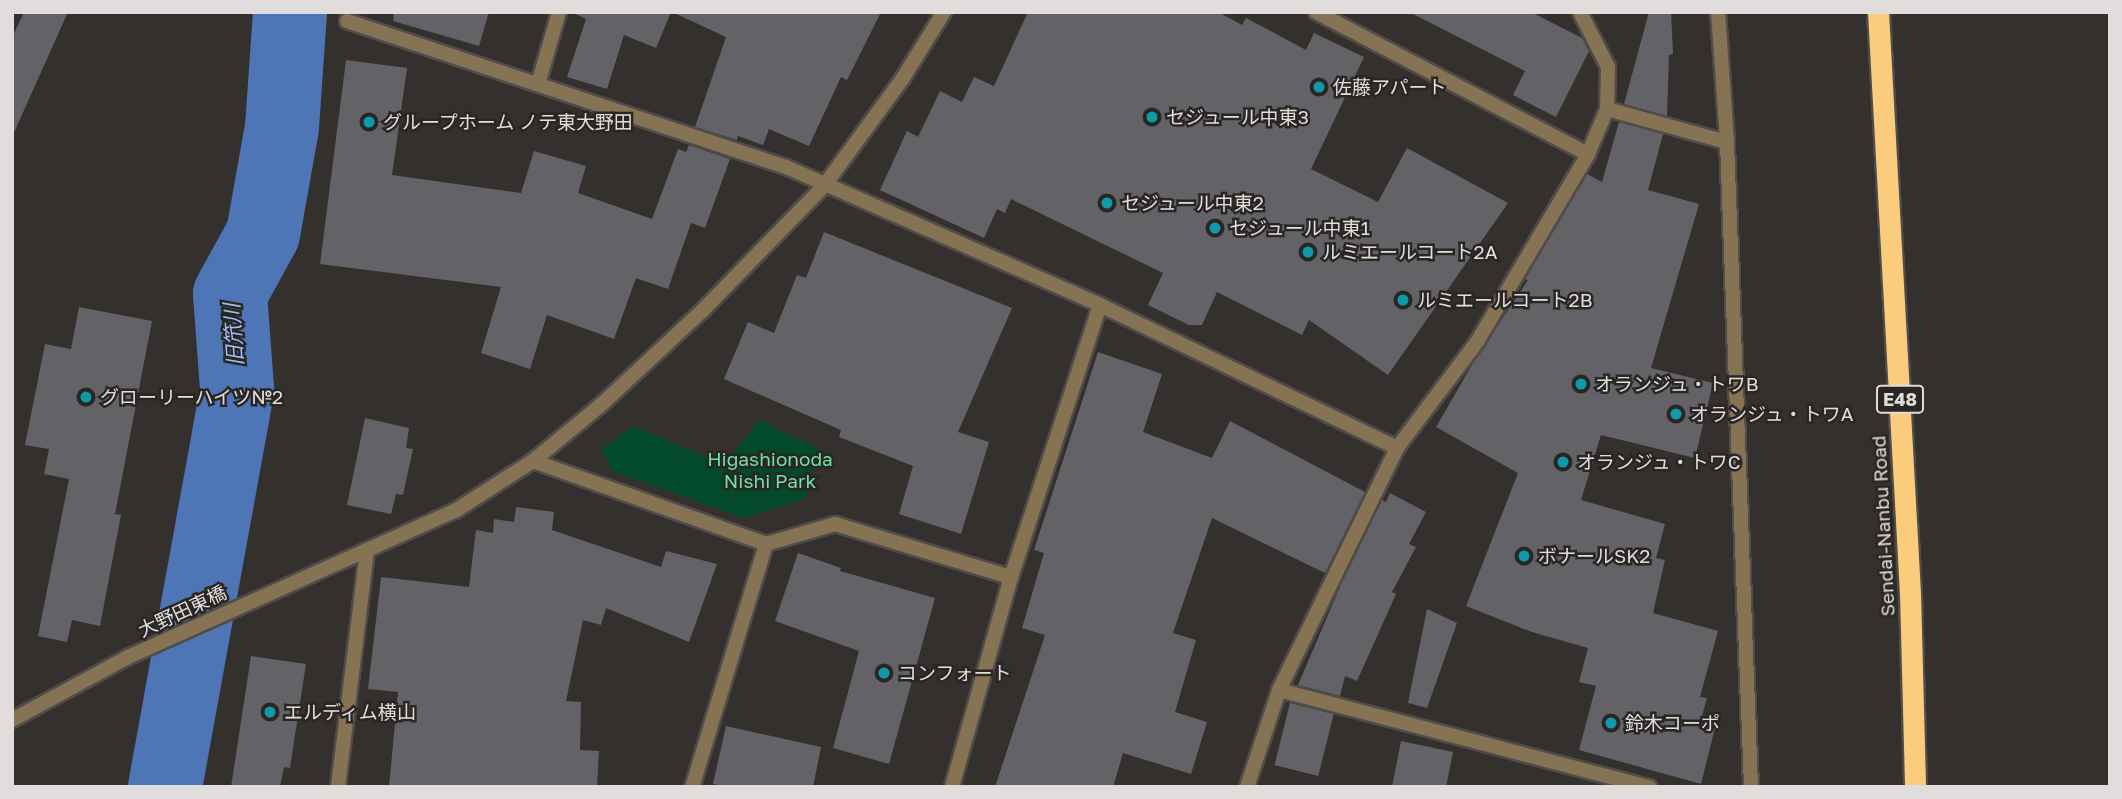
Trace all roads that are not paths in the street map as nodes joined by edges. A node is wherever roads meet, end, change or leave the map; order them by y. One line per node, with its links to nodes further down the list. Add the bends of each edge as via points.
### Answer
1 (559, 12): 8 (street)
2 (944, 12): 12 (street, 大野田東橋, via 903,78)
3 (1316, 12): 11 (street)
4 (1580, 12): 9 (street, via 1608,67)
5 (1718, 12): 10 (street)
6 (1878, 12): 27 (highway, Sendai-Nanbu Road / E48, via 1910,593)
7 (347, 21): 8 (street)
8 (538, 84): 12 (street, via 786,167)
9 (1607, 110): 10 (street); 11 (street)
10 (1727, 142): 26 (street)
11 (1588, 154): 14 (street, via 1477,342)
12 (824, 186): 13 (street); 15 (street, 大野田東橋, via 703,310)
13 (1100, 305): 14 (street); 18 (street)
14 (1397, 448): 19 (street)
15 (533, 461): 16 (street); 17 (street, 大野田東橋, via 455,511)
16 (766, 544): 18 (street, via 835,524); 22 (street)
17 (367, 551): 20 (street, 大野田東橋, via 128,657); 21 (street)
18 (1011, 577): 23 (street)
19 (1279, 690): 24 (street); 25 (street)
20 (12, 720)
21 (338, 787)
22 (692, 787)
23 (953, 787)
24 (1247, 787)
25 (1650, 787)
26 (1751, 787)
27 (1914, 787)

